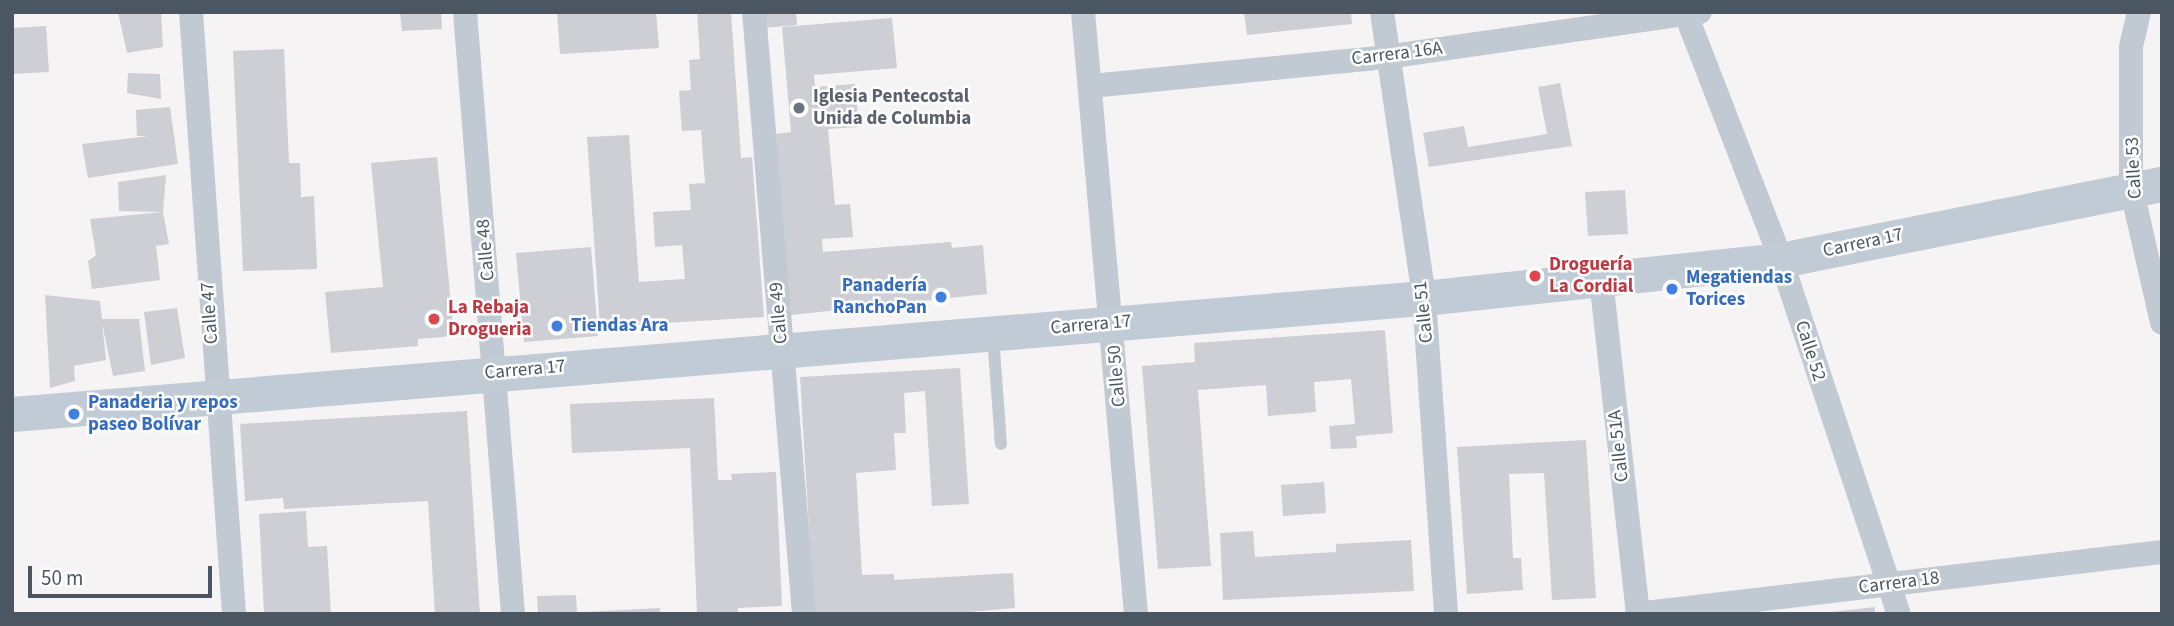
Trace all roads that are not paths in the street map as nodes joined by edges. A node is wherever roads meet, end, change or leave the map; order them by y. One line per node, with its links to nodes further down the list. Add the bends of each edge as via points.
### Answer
1 (191, 12): 19 (street, Calle 47)
2 (465, 12): 18 (street, Calle 48)
3 (754, 12): 17 (street, Calle 49)
4 (1083, 12): 9 (street, Calle 50)
5 (1382, 12): 8 (street, Calle 51)
6 (2139, 12): 10 (street, Calle 53, via 2132,47)
7 (1690, 13): 8 (street, Carrera 16A); 11 (street, Calle 52)
8 (1387, 57): 9 (street, Carrera 16A); 13 (street, Calle 51)
9 (1091, 86): 15 (street, Calle 50)
10 (2146, 185): 11 (main road, Carrera 17); 14 (street, Calle 53)
11 (1781, 260): 12 (main road, Carrera 17); 23 (street, Calle 52)
12 (1601, 279): 13 (main road, Carrera 17); 30 (street, Calle 51A)
13 (1424, 298): 15 (main road, Carrera 17); 29 (street, Calle 51)
14 (2162, 322)
15 (1112, 323): 16 (main road, Carrera 17); 28 (street, Calle 50)
16 (992, 332): 17 (main road, Carrera 17); 21 (lane)
17 (782, 348): 18 (main road, Carrera 17); 27 (street, Calle 49)
18 (496, 373): 19 (main road, Carrera 17); 26 (street, Calle 48)
19 (216, 397): 20 (main road, Carrera 17); 25 (street, Calle 47)
20 (12, 414)
21 (1001, 444)
22 (2162, 552): 23 (street, Carrera 18)
23 (1887, 584): 24 (street, Carrera 18); 31 (street, Calle 52)
24 (1670, 613): 30 (street, Carrera 18)
25 (234, 614)
26 (513, 614)
27 (804, 614)
28 (1136, 614)
29 (1446, 614)
30 (1638, 614)
31 (1899, 614)

